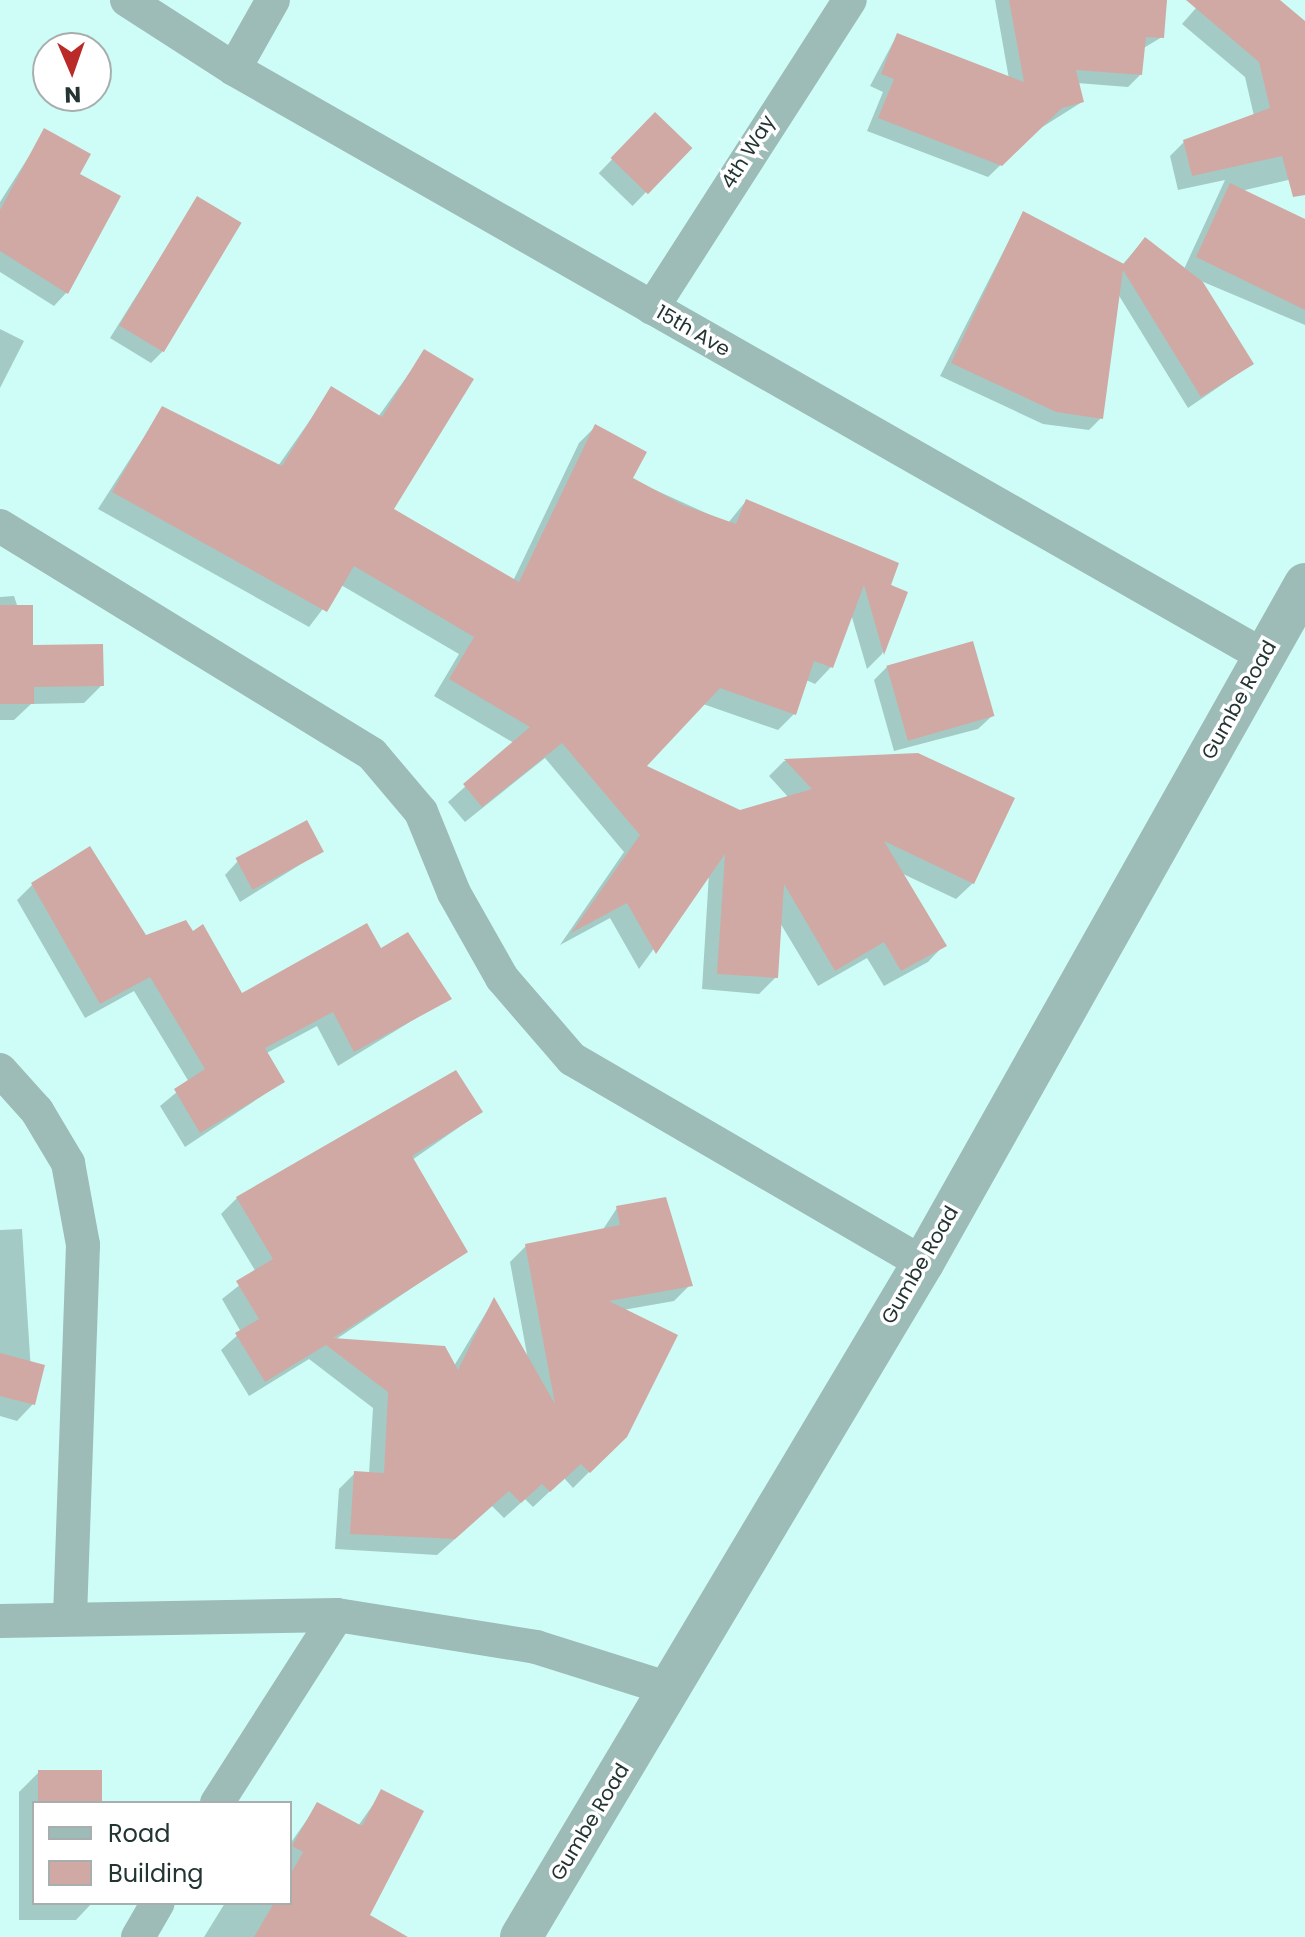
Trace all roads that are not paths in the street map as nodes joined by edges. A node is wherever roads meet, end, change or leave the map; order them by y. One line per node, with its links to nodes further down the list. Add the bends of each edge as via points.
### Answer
1 (127, 0): 4 (street, 15th Ave)
2 (273, 0): 4 (street)
3 (850, 0): 5 (street, 4th Way)
4 (234, 69): 5 (street, 15th Ave)
5 (652, 308): 8 (street, 15th Ave)
6 (0, 526): 10 (street, via 372,754 421,812 454,893 502,978 572,1059)
7 (1305, 584): 8 (street, Gumbe Road)
8 (1264, 656): 10 (street, Gumbe Road)
9 (0, 1070): 11 (street, via 37,1111 68,1163 83,1245)
10 (923, 1263): 14 (street, Gumbe Road)
11 (70, 1615): 12 (street); 13 (street)
12 (337, 1615): 14 (street, via 536,1647); 15 (street)
13 (0, 1621)
14 (669, 1689): 18 (street, Gumbe Road)
15 (218, 1801)
16 (157, 1905): 17 (street)
17 (138, 1937)
18 (521, 1937)

